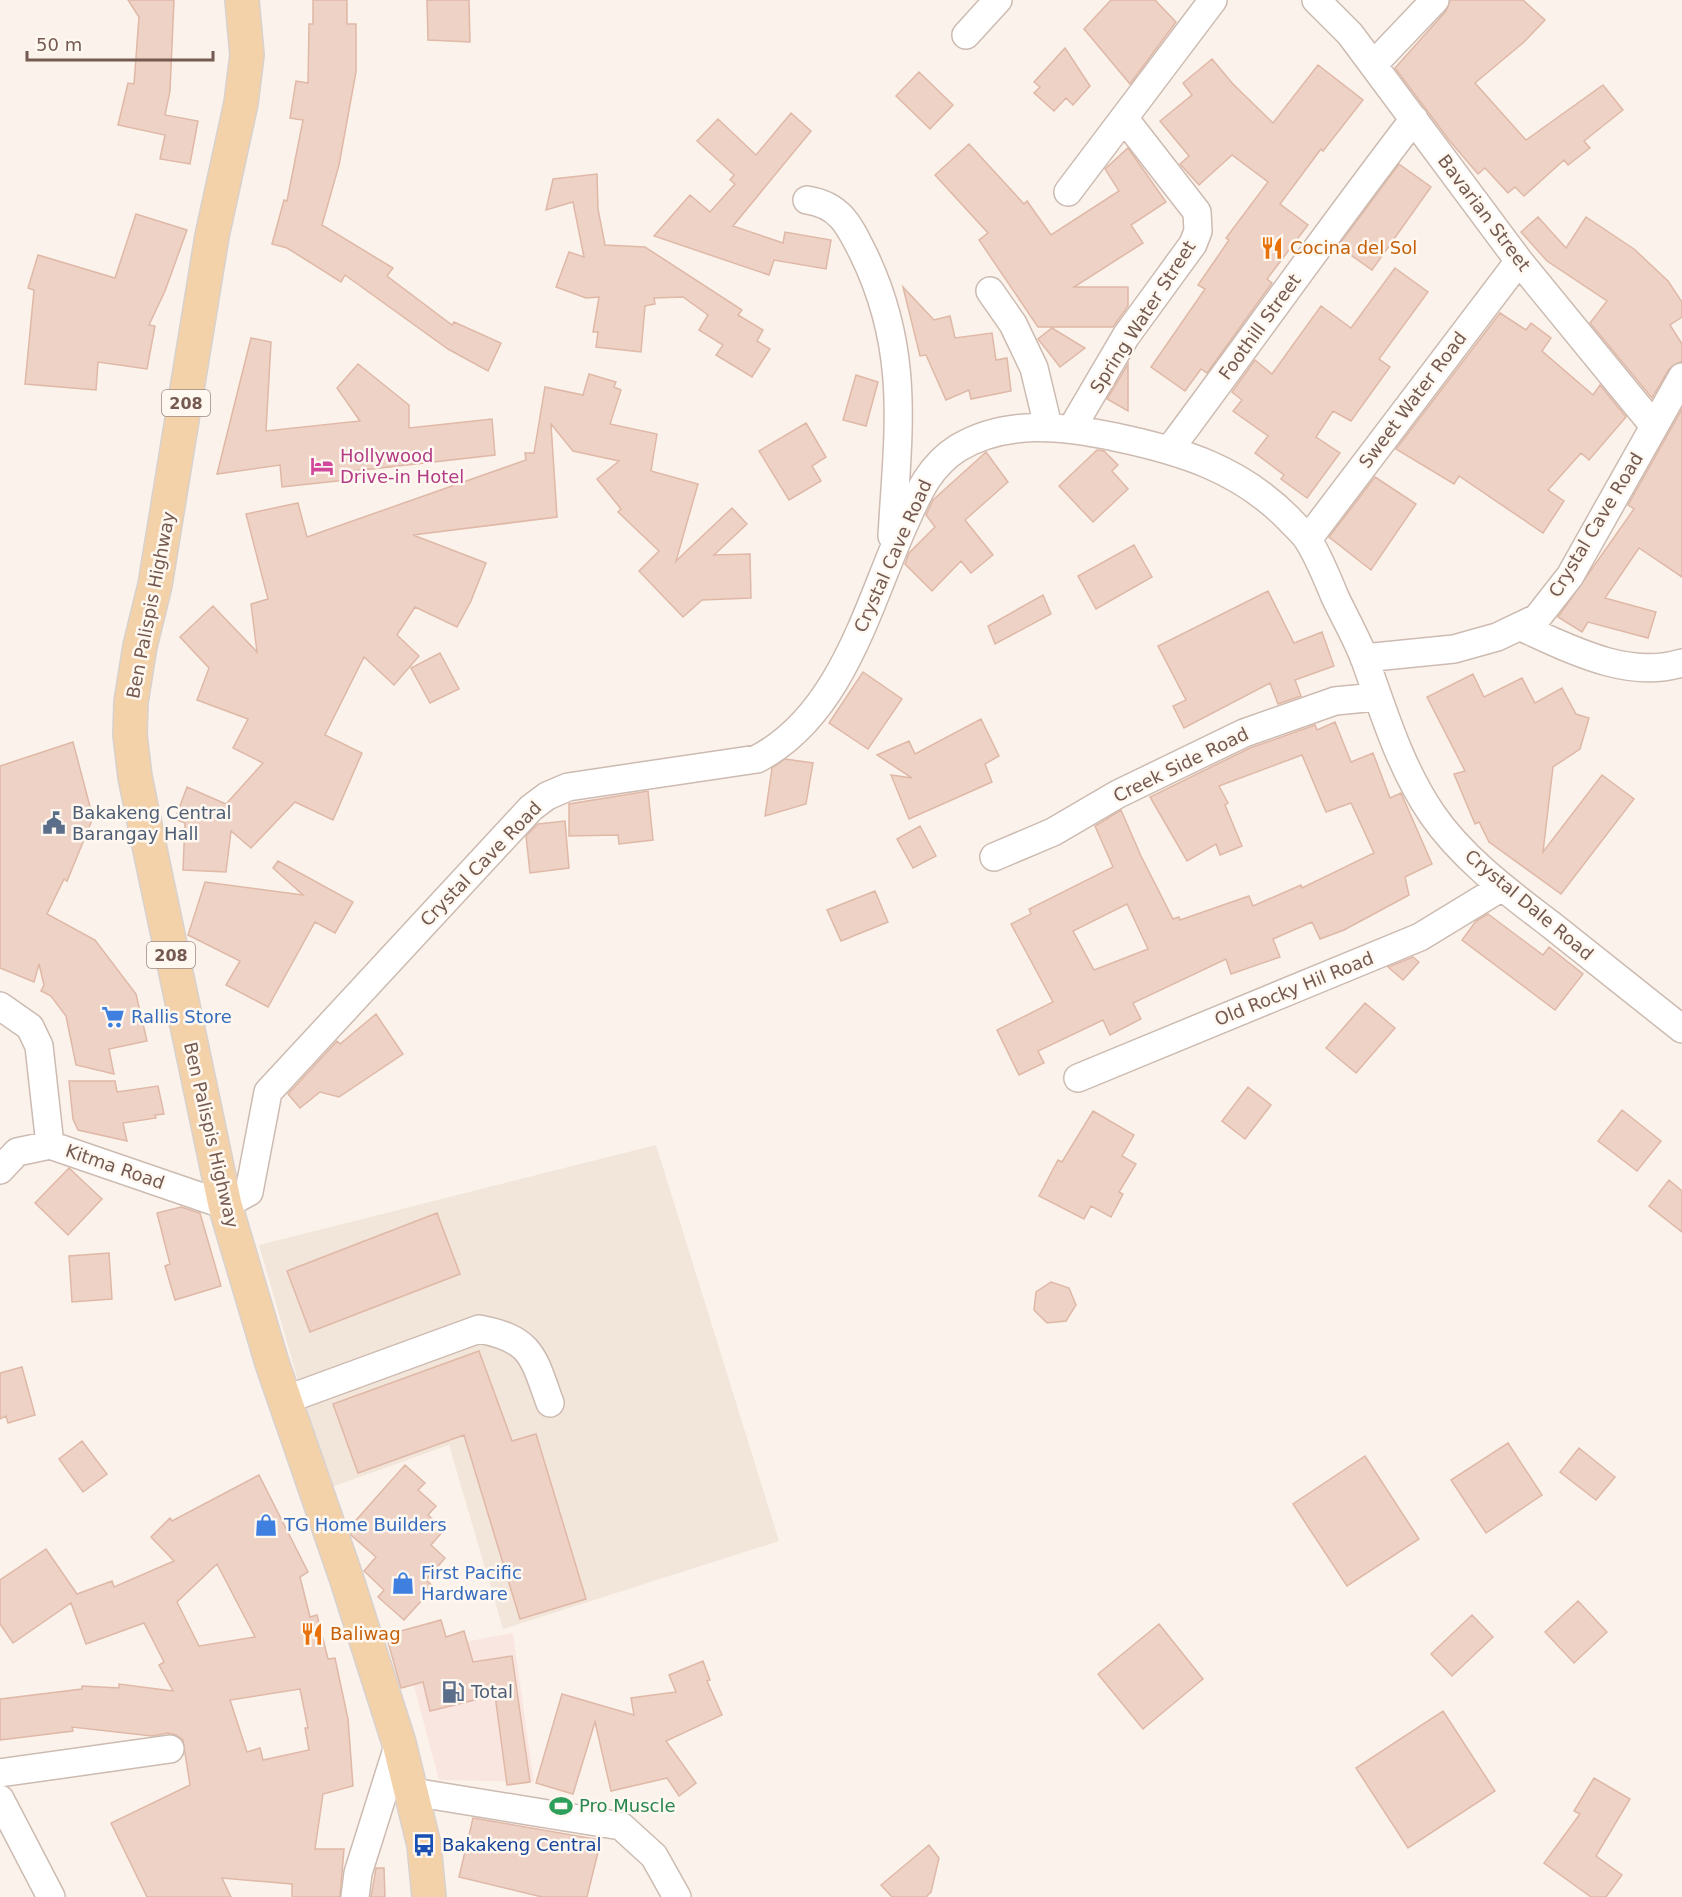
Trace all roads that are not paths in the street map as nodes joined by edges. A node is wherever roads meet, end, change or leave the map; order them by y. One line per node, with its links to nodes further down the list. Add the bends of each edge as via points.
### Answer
1 (242, 0): 31 (main road, Ben Palispis Highway / 208, via 247,55 241,103 212,236 155,585 140,646 130,735 135,777)
2 (998, 0): 6 (street)
3 (1213, 0): 8 (street)
4 (1316, 0): 7 (street, Bavarian Street, via 1350,34)
5 (1435, 0): 7 (street)
6 (966, 35)
7 (1372, 65): 9 (street, Bavarian Street)
8 (1124, 118): 10 (street); 16 (street, Spring Water Street, via 1197,212 1198,231 1193,244)
9 (1414, 119): 12 (street, Bavarian Street); 17 (street, Foothill Street)
10 (1068, 192)
11 (807, 200): 19 (street, via 823,203 846,222 871,269 889,322 900,417)
12 (1519, 261): 15 (street, Bavarian Street); 18 (street, Sweet Water Road)
13 (990, 291): 16 (street, via 1013,324)
14 (1682, 377): 15 (street, Crystal Cave Road)
15 (1653, 426): 20 (street, Crystal Cave Road, via 1570,576 1537,618)
16 (1060, 427): 17 (street, Crystal Cave Road); 19 (street, Crystal Cave Road, via 1002,430 942,458 924,480)
17 (1170, 448): 18 (street, Crystal Cave Road, via 1236,477 1272,502)
18 (1308, 539): 21 (street, Crystal Cave Road)
19 (891, 554): 31 (street, Crystal Cave Road, via 866,619 836,680 791,736 772,752 757,759 568,787 531,808 268,1092 249,1192)
20 (1521, 627): 21 (street, Crystal Cave Road, via 1454,649); 22 (street, via 1569,648 1630,667 1647,669)
21 (1364, 658): 23 (street, Crystal Dale Road)
22 (1682, 663)
23 (1376, 697): 24 (street, Creek Side Road, via 1335,701 1244,733 1118,794 1053,832); 25 (street, Crystal Dale Road, via 1411,780 1433,816)
24 (994, 857)
25 (1502, 887): 27 (street, Crystal Dale Road); 28 (street, Old Rocky Hil Road, via 1420,937)
26 (0, 1006): 29 (street, Kitma Road, via 30,1027 39,1046)
27 (1682, 1029)
28 (1078, 1078)
29 (50, 1145): 30 (street, via 17,1152); 31 (street, Kitma Road)
30 (0, 1170)
31 (225, 1205): 32 (main road, Ben Palispis Highway / 208)
32 (285, 1400): 33 (street, via 479,1329 505,1334 527,1348); 34 (main road, Ben Palispis Highway / 208)
33 (550, 1403)
34 (399, 1743): 37 (main road, Ben Palispis Highway / 208); 40 (street, via 358,1873)
35 (170, 1749): 36 (street)
36 (0, 1773)
37 (413, 1792): 41 (main road, Ben Palispis Highway / 208); 42 (street, via 621,1826 654,1856)
38 (0, 1799): 39 (street)
39 (51, 1897)
40 (355, 1897)
41 (429, 1897)
42 (677, 1897)

